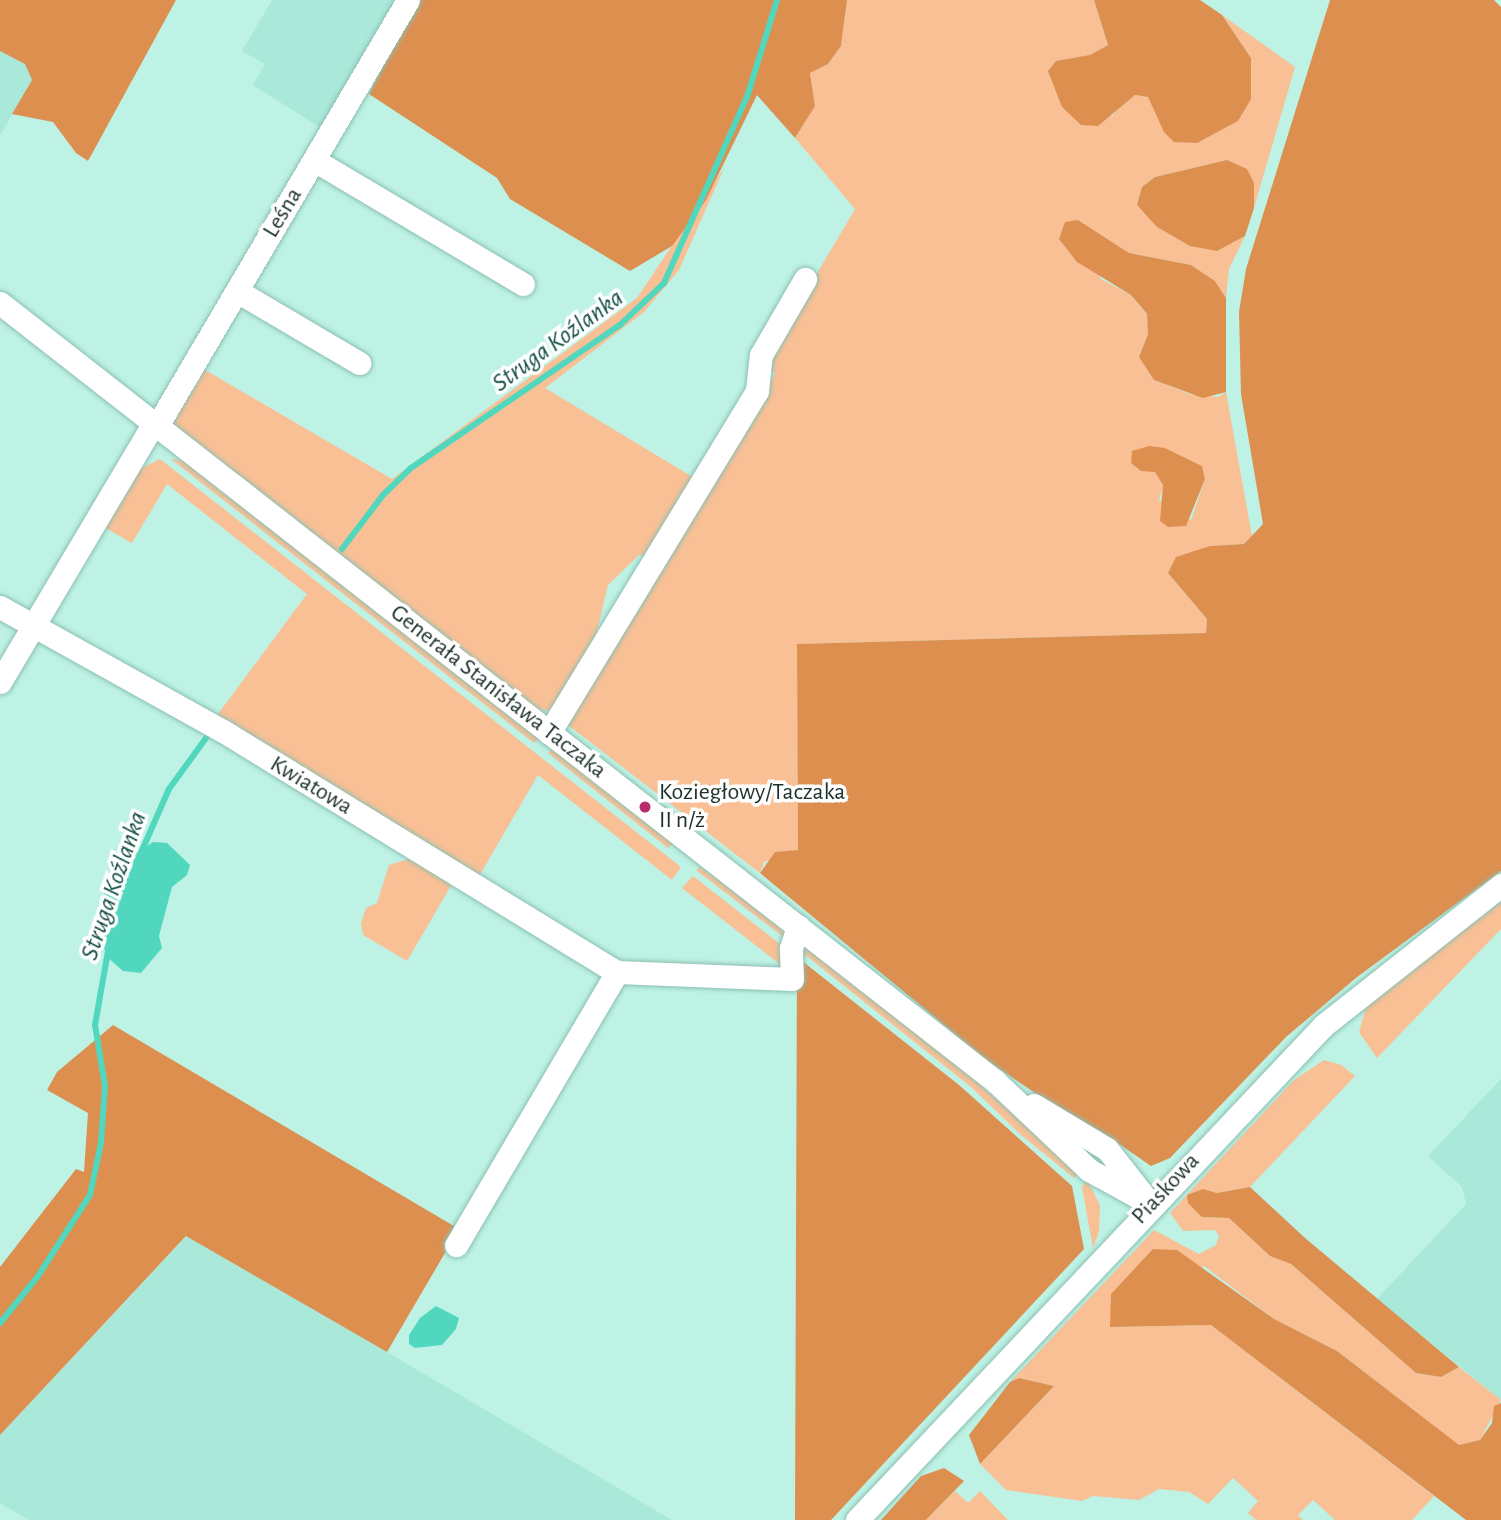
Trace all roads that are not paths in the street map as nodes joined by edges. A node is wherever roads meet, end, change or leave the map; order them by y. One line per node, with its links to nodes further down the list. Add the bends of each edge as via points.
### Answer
1 (408, 0): 2 (street, Leśna)
2 (314, 160): 4 (street); 5 (street, Leśna)
3 (805, 279): 12 (street, via 761,355 757,391)
4 (523, 284)
5 (237, 291): 7 (street); 8 (street, Leśna)
6 (0, 303): 8 (street, Generała Stanisława Taczaka)
7 (359, 363)
8 (155, 425): 10 (street, Leśna); 12 (street, Generała Stanisława Taczaka)
9 (0, 607): 10 (street, Kwiatowa)
10 (33, 626): 11 (street, Leśna); 15 (street, Kwiatowa, via 223,732)
11 (0, 682)
12 (549, 733): 14 (street, Generała Stanisława Taczaka)
13 (1501, 885): 16 (street, Piaskowa, via 1324,1025)
14 (798, 926): 15 (street, Kwiatowa, via 791,948 792,979); 16 (street, Generała Stanisława Taczaka, via 995,1081 1089,1171)
15 (617, 972): 17 (street)
16 (1151, 1204): 18 (street, Piaskowa)
17 (456, 1245)
18 (857, 1520)

